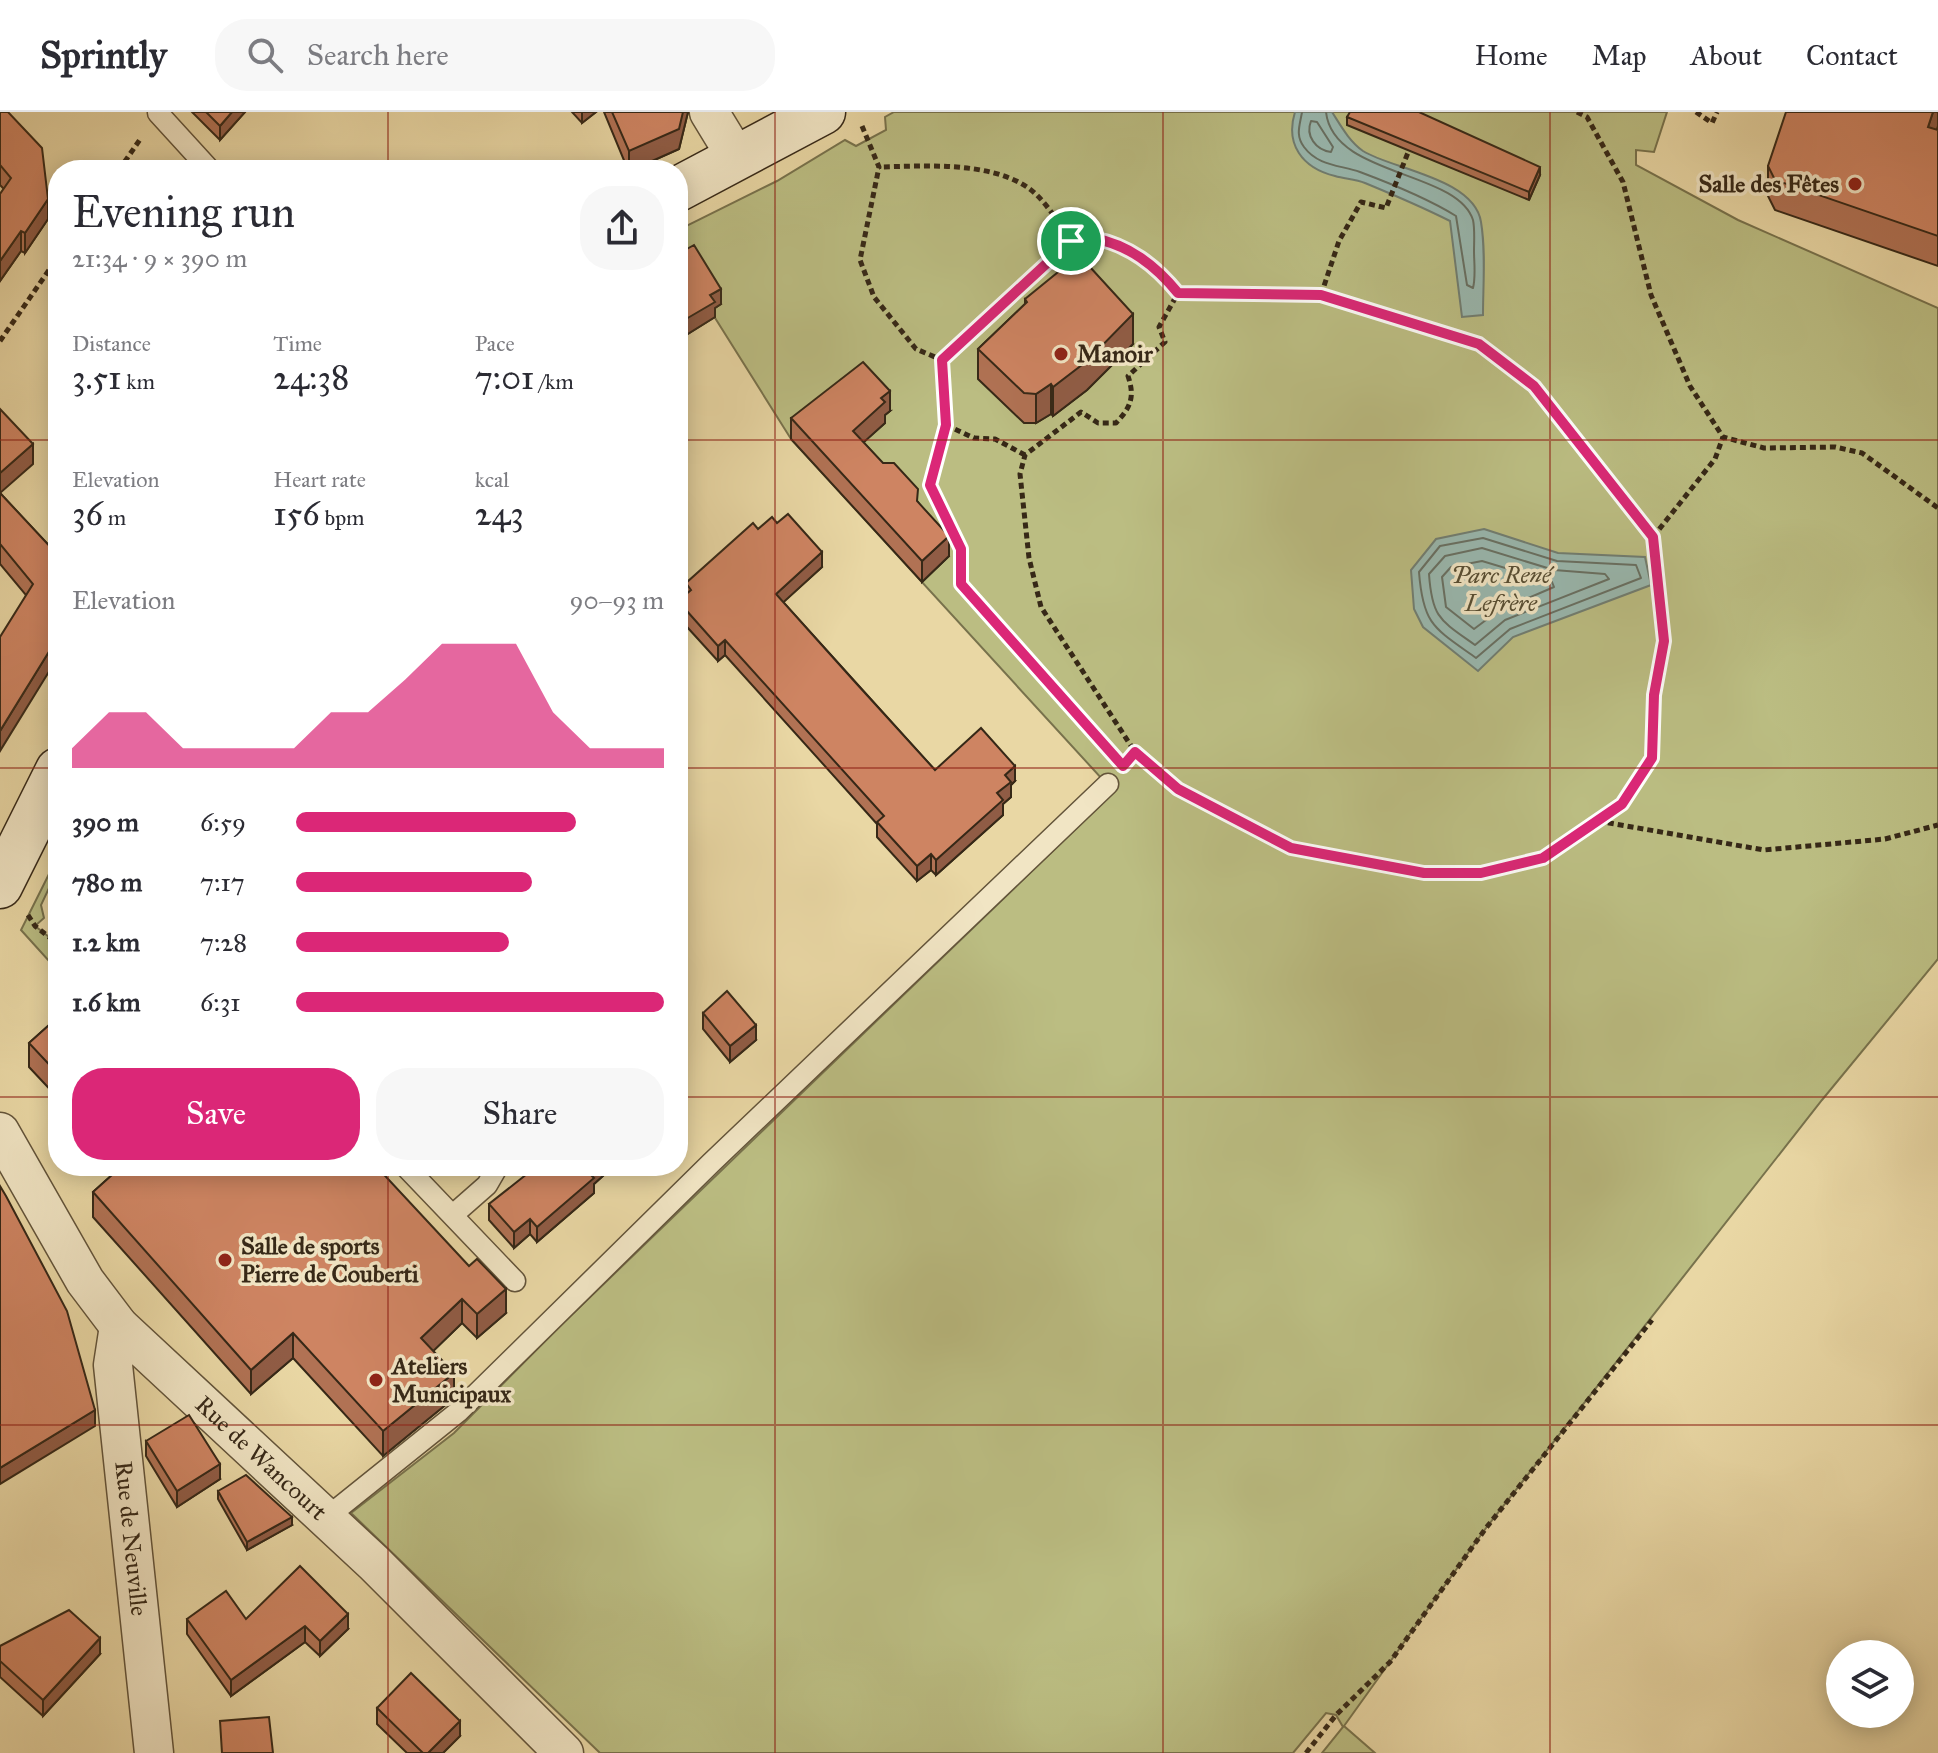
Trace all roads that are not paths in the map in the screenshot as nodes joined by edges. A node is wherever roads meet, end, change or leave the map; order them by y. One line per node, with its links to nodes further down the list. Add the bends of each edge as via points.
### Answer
1 (709, 112): 4 (street)
2 (158, 113): 5 (lane)
3 (840, 116): 4 (street)
4 (737, 158): 6 (street)
5 (201, 160)
6 (688, 184)
7 (1108, 784): 16 (lane, via 458,1412)
8 (48, 797): 9 (street)
9 (10, 898)
10 (0, 1132): 15 (street, Rue de Wancourt, via 85,1281)
11 (415, 1176): 13 (lane)
12 (492, 1176): 13 (lane)
13 (454, 1214): 14 (lane)
14 (515, 1281)
15 (119, 1326): 16 (street, Rue de Wancourt); 17 (street, Rue de Neuville, via 113,1365)
16 (326, 1518): 18 (street, Rue de Wancourt)
17 (154, 1753)
18 (564, 1753)

